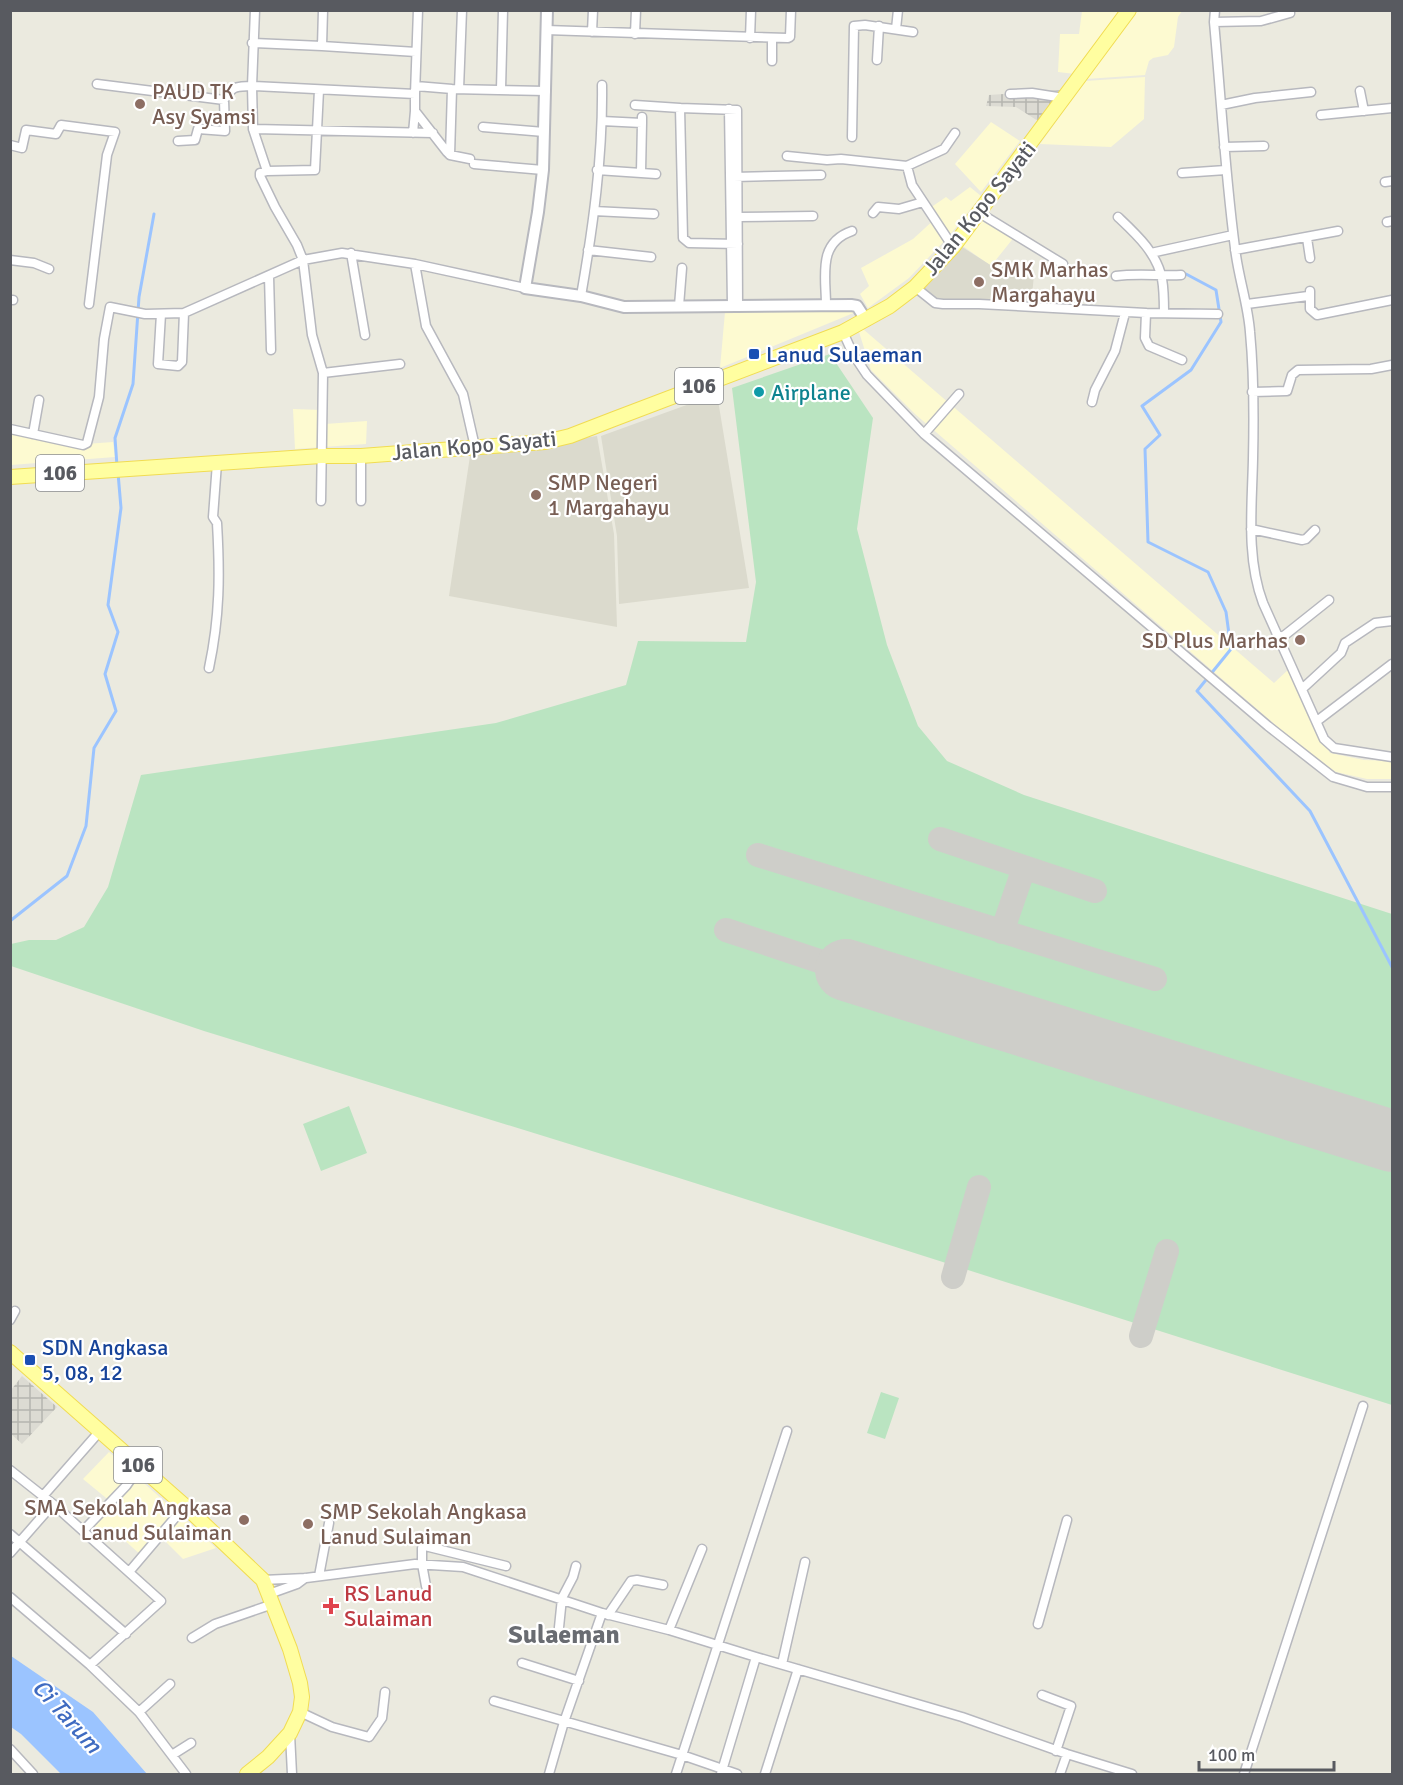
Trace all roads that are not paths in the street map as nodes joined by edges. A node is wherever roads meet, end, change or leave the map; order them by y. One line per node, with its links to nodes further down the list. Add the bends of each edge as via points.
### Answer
1 (255, 10): 24 (street)
2 (323, 10): 25 (street)
3 (418, 10): 26 (street)
4 (462, 10): 32 (street)
5 (503, 10): 33 (street)
6 (547, 10): 18 (street)
7 (593, 10): 19 (street)
8 (636, 10): 21 (street)
9 (751, 10): 22 (street)
10 (791, 10): 23 (street, via 789,38)
11 (898, 10): 17 (street)
12 (1129, 10): 40 (main road, Jalan Kopo Sayati / 106)
13 (1215, 10): 15 (street)
14 (1290, 13): 15 (street, via 1261,21)
15 (1214, 22): 43 (street)
16 (879, 26): 17 (street); 27 (street); 57 (street, via 854,26)
17 (896, 29): 20 (street)
18 (546, 30): 19 (street); 36 (street)
19 (592, 32): 21 (street)
20 (913, 32)
21 (634, 34): 22 (street)
22 (750, 38): 23 (street)
23 (772, 38): 28 (street)
24 (252, 44): 25 (street); 30 (street)
25 (322, 46): 26 (street)
26 (416, 52): 35 (street)
27 (878, 60)
28 (772, 62)
29 (97, 84): 41 (street)
30 (252, 86): 34 (street); 41 (street, via 234,87); 51 (street)
31 (602, 86): 49 (street)
32 (456, 89): 33 (street); 35 (street); 62 (street)
33 (501, 89): 36 (street)
34 (319, 90): 35 (street); 52 (street)
35 (416, 90): 46 (street)
36 (546, 90): 53 (street)
37 (1360, 91): 47 (street)
38 (1311, 92): 43 (street)
39 (1010, 94): 40 (street)
40 (1064, 98): 76 (main road, Jalan Kopo Sayati / 106)
41 (224, 100): 58 (street, via 225,131 198,129 195,140)
42 (635, 105): 44 (street)
43 (1221, 105): 61 (street)
44 (680, 108): 73 (street, via 733,110); 86 (street, via 683,238 689,243)
45 (1392, 108): 47 (street)
46 (415, 111): 54 (street); 55 (street)
47 (1364, 111): 48 (street)
48 (1321, 115)
49 (602, 121): 66 (street); 69 (street, via 642,120)
50 (483, 127): 53 (street)
51 (253, 129): 52 (street); 68 (street)
52 (318, 131): 54 (street); 68 (street, via 315,170)
53 (544, 132): 65 (street)
54 (413, 133): 55 (street)
55 (433, 133): 62 (street)
56 (955, 133): 64 (street, via 944,149)
57 (852, 137)
58 (178, 141)
59 (10, 145): 108 (street, via 22,148 26,130 56,134 61,125 115,132 107,154)
60 (1264, 146): 61 (street)
61 (1224, 147): 67 (street)
62 (450, 155): 65 (street)
63 (787, 156): 64 (street)
64 (907, 166): 74 (street, via 912,185)
65 (543, 170): 105 (street)
66 (597, 170): 69 (street); 75 (street)
67 (1226, 170): 70 (street); 84 (street)
68 (264, 172): 94 (street, via 260,176 266,190)
69 (641, 172): 71 (street)
70 (1182, 173)
71 (657, 174)
72 (821, 175): 73 (street)
73 (734, 177): 80 (street); 86 (street)
74 (923, 202): 77 (street, via 899,209 878,207); 87 (street)
75 (594, 211): 78 (street); 88 (street)
76 (978, 212): 87 (main road, Jalan Kopo Sayati / 106); 97 (street)
77 (873, 213)
78 (654, 214)
79 (813, 216): 80 (street)
80 (739, 217): 86 (street)
81 (1118, 217): 91 (street)
82 (852, 231): 112 (street, via 836,239 828,252)
83 (1338, 231): 85 (street)
84 (1233, 235): 89 (street); 91 (street)
85 (1307, 238): 89 (street); 93 (street)
86 (734, 244): 110 (street)
87 (953, 247): 104 (main road, Jalan Kopo Sayati / 106)
88 (588, 250): 92 (street); 106 (street)
89 (1235, 250): 109 (street)
90 (351, 253): 94 (street); 96 (street); 121 (street)
91 (1151, 253): 103 (street)
92 (651, 257)
93 (1310, 258)
94 (303, 260): 101 (street); 126 (street, via 312,335)
95 (10, 261): 99 (street)
96 (415, 264): 105 (street); 134 (street, via 428,334 463,394)
97 (1063, 264)
98 (682, 268): 111 (street)
99 (49, 269)
100 (1181, 275): 103 (street)
101 (268, 276): 113 (street); 122 (street)
102 (1116, 276): 103 (street)
103 (1161, 276): 115 (street)
104 (915, 287): 114 (street, via 935,303 943,304); 119 (main road, Jalan Kopo Sayati / 106)
105 (525, 288): 106 (street)
106 (581, 296): 111 (street, via 624,307)
107 (1392, 300): 109 (street, via 1317,315 1311,311 1309,294)
108 (89, 304)
109 (1247, 304): 127 (street)
110 (735, 305): 111 (street); 112 (street)
111 (679, 306)
112 (825, 306): 119 (street, via 857,306)
113 (184, 313): 116 (street); 116 (street, via 182,362 178,366 158,364)
114 (1125, 313): 117 (street); 130 (street, via 1115,351)
115 (1164, 313): 117 (street); 118 (street)
116 (161, 314): 132 (street, via 108,309 99,397 87,443)
117 (1146, 314): 123 (street, via 1149,346)
118 (1218, 314)
119 (866, 320): 120 (main road, Jalan Kopo Sayati / 106)
120 (843, 332): 133 (street, via 867,375); 134 (main road, Jalan Kopo Sayati / 106, via 570,436)
121 (365, 335)
122 (271, 350)
123 (1182, 360)
124 (400, 364): 126 (street)
125 (1392, 365): 127 (street, via 1305,369 1294,373 1287,391)
126 (323, 373): 135 (street)
127 (1252, 392): 141 (street)
128 (959, 394): 133 (street)
129 (39, 400): 132 (street)
130 (1092, 402)
131 (10, 429): 132 (street)
132 (33, 434)
133 (924, 434): 151 (street, via 1268,726 1334,777 1367,787)
134 (475, 447): 136 (main road, Jalan Kopo Sayati / 106)
135 (321, 456): 136 (main road, Jalan Kopo Sayati / 106); 137 (main road, Jalan Kopo Sayati / 106); 139 (street)
136 (361, 456): 140 (street)
137 (217, 463): 138 (main road, Jalan Kopo Sayati / 106); 147 (street, via 213,517 217,523 220,587)
138 (10, 477)
139 (321, 501)
140 (361, 501)
141 (1251, 529): 142 (street, via 1302,540); 145 (street, via 1257,586)
142 (1315, 530)
143 (1329, 600): 145 (street)
144 (1392, 621): 148 (street, via 1372,624 1346,643 1341,653)
145 (1280, 637): 148 (street)
146 (1392, 664): 149 (street)
147 (209, 668)
148 (1302, 688): 149 (street)
149 (1317, 721): 150 (street, via 1324,739 1334,748)
150 (1392, 758)
151 (1392, 787)
152 (15, 1311): 153 (street)
153 (10, 1320)
154 (10, 1352): 156 (main road, 106)
155 (1363, 1406): 221 (street)
156 (100, 1431): 158 (main road, 106); 160 (street)
157 (787, 1431): 189 (street)
158 (140, 1466): 162 (main road, 106); 165 (street)
159 (10, 1470): 160 (street)
160 (43, 1496): 161 (street)
161 (52, 1504): 165 (street); 167 (street)
162 (185, 1506): 174 (street); 177 (main road, 106)
163 (1067, 1520): 184 (street)
164 (329, 1523): 175 (street)
165 (83, 1531): 174 (street)
166 (10, 1534): 167 (street)
167 (20, 1542): 169 (street); 186 (street)
168 (702, 1549): 185 (street)
169 (10, 1553)
170 (805, 1562): 192 (street)
171 (422, 1564): 172 (street, via 425,1546); 175 (street); 179 (street); 181 (street, via 463,1567)
172 (506, 1566)
173 (576, 1566): 181 (street)
174 (129, 1572): 186 (street, via 161,1601)
175 (319, 1576): 176 (street)
176 (306, 1578): 177 (street); 182 (street)
177 (263, 1580): 182 (main road, 106)
178 (663, 1585): 183 (street, via 632,1581)
179 (426, 1586)
180 (10, 1597): 193 (street)
181 (562, 1598): 183 (street); 187 (street)
182 (271, 1599): 188 (street); 201 (main road, 106, via 302,1690)
183 (605, 1614): 185 (street); 195 (street)
184 (1038, 1624)
185 (669, 1630): 189 (street)
186 (126, 1634): 193 (street)
187 (558, 1637)
188 (192, 1638)
189 (717, 1646): 190 (street); 209 (street)
190 (756, 1657): 192 (street); 210 (street)
191 (522, 1663): 195 (street)
192 (782, 1664): 194 (street)
193 (90, 1665): 200 (street)
194 (798, 1669): 206 (street, via 962,1717); 218 (street)
195 (579, 1681): 202 (street)
196 (170, 1684): 200 (street)
197 (385, 1692): 201 (street, via 382,1718 369,1737 332,1727)
198 (1041, 1695): 206 (street, via 1071,1706)
199 (494, 1701): 202 (street)
200 (139, 1712): 208 (street)
201 (300, 1712): 203 (main road, 106)
202 (564, 1722): 209 (street); 215 (street)
203 (290, 1733): 213 (main road, 106); 214 (street)
204 (191, 1743): 208 (street)
205 (10, 1749): 211 (street)
206 (1056, 1750): 207 (street)
207 (1067, 1754): 219 (street); 220 (street)
208 (172, 1755): 212 (street)
209 (682, 1755): 210 (street); 216 (street)
210 (721, 1772): 217 (street)
211 (33, 1774)
212 (186, 1774)
213 (246, 1774)
214 (292, 1774)
215 (549, 1774)
216 (676, 1774)
217 (737, 1774)
218 (765, 1774)
219 (1060, 1774)
220 (1132, 1774)
221 (1244, 1774)

